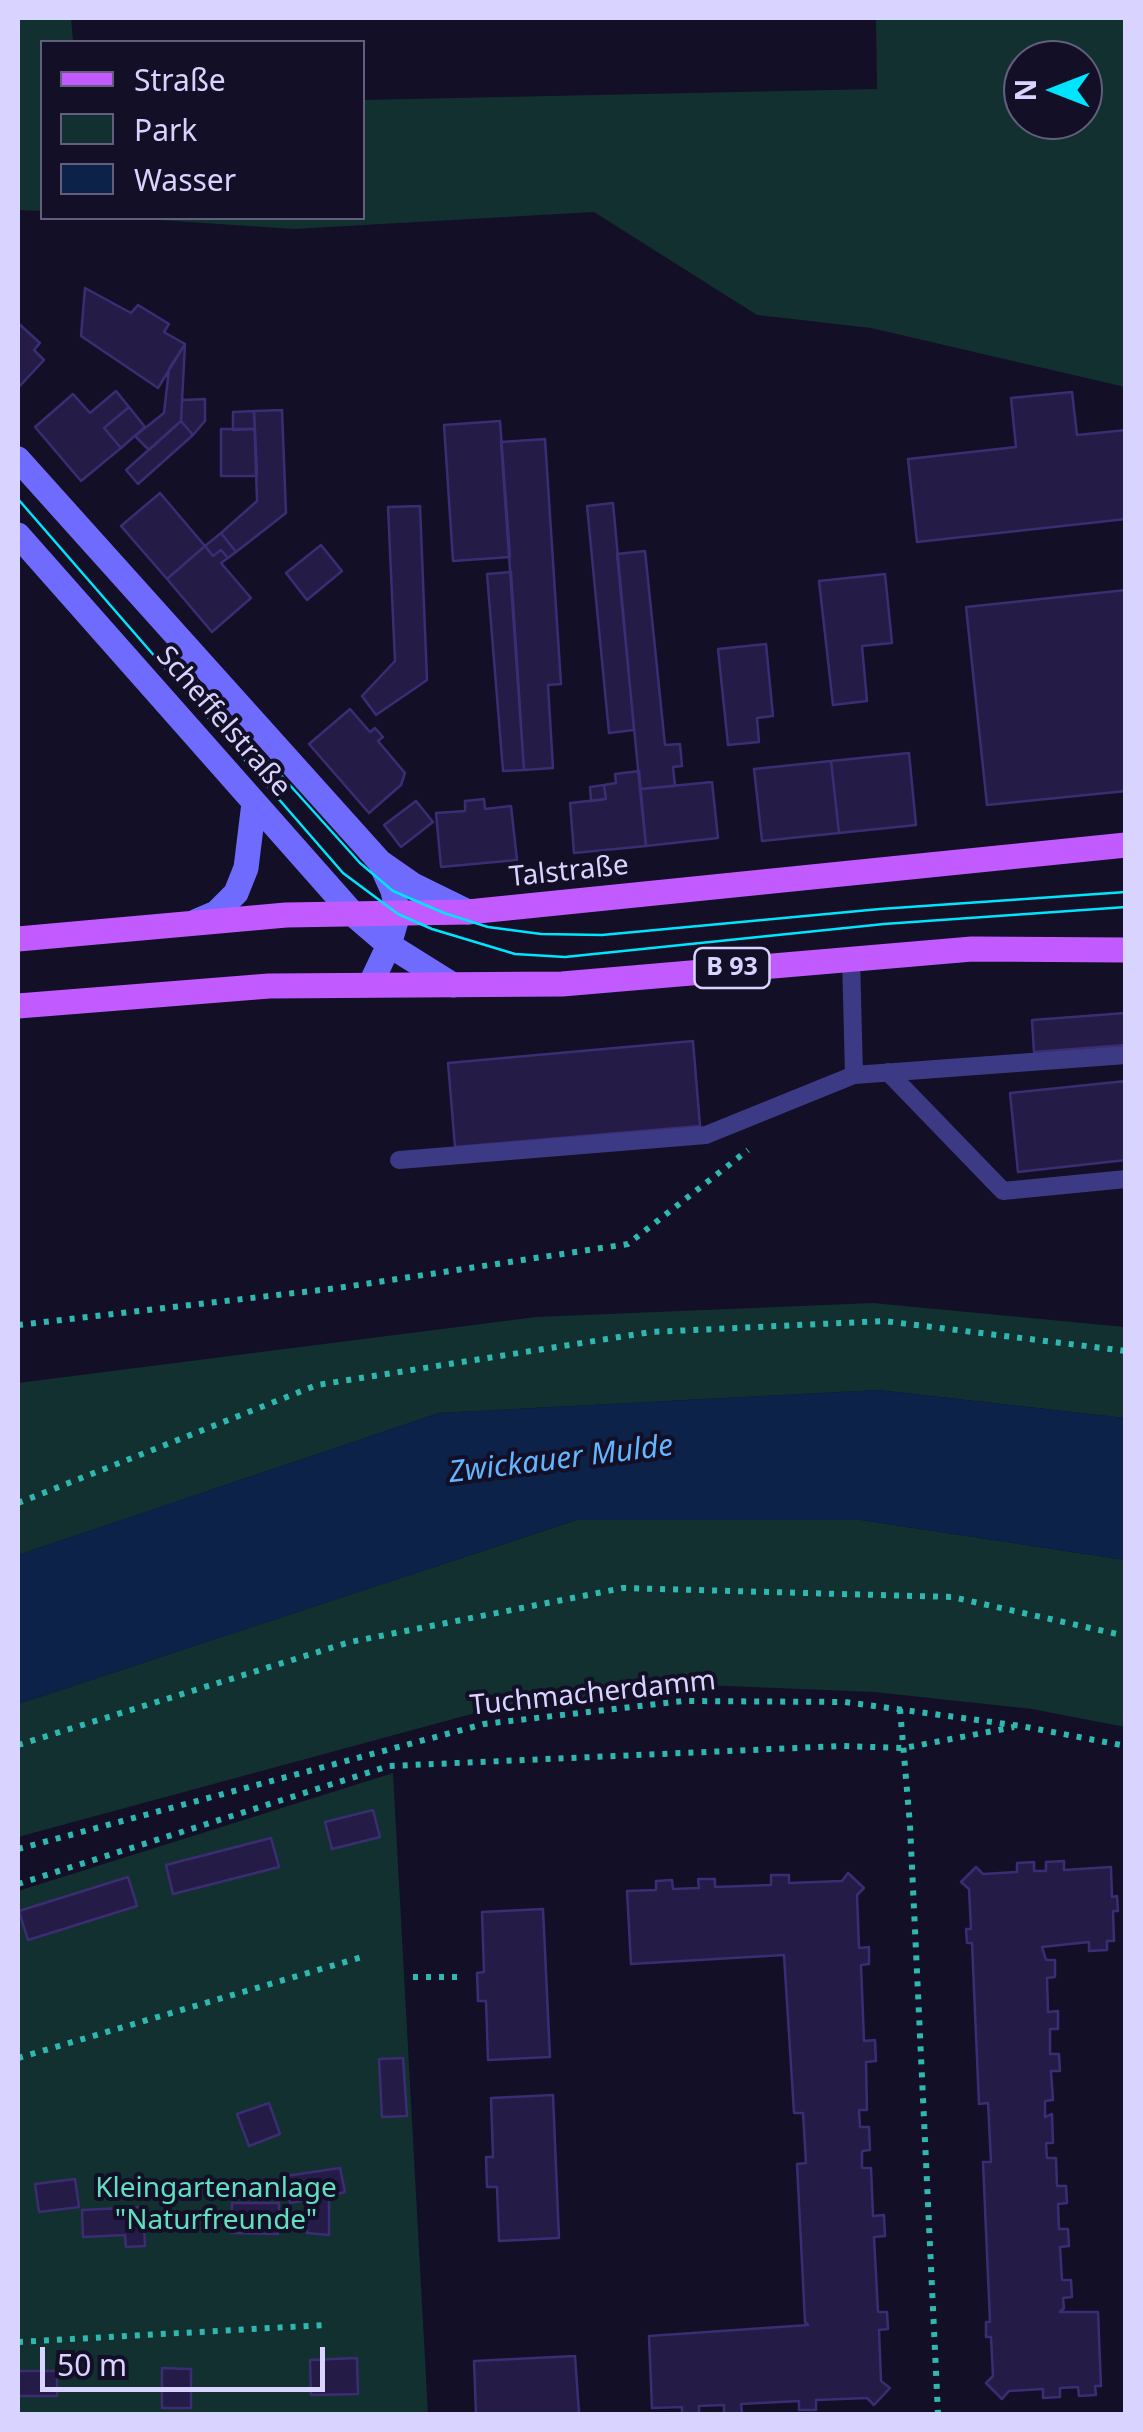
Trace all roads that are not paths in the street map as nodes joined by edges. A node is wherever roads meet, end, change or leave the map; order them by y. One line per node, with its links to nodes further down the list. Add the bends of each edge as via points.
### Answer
1 (18, 459): 5 (street, Scheffelstraße)
2 (18, 535): 3 (street, Scheffelstraße)
3 (254, 802): 8 (street, Scheffelstraße); 9 (street, via 246,868 236,892)
4 (1126, 846): 6 (main road, Talstraße)
5 (380, 862): 6 (street, Scheffelstraße); 7 (street, Scheffelstraße)
6 (468, 912): 7 (main road, Talstraße)
7 (398, 914): 8 (main road, Talstraße); 11 (street)
8 (354, 916): 9 (main road, Talstraße); 11 (street, Scheffelstraße)
9 (196, 921): 10 (main road, Talstraße)
10 (18, 939)
11 (389, 945): 14 (street); 15 (street, Scheffelstraße)
12 (1126, 950): 13 (main road, B 93)
13 (851, 957): 15 (main road, B 93, via 562,984); 19 (lane)
14 (371, 983): 15 (main road, B 93); 16 (main road, B 93)
15 (453, 985)
16 (18, 1006)
17 (1126, 1056): 18 (lane)
18 (888, 1072): 19 (lane); 21 (lane, via 1004,1191)
19 (854, 1075): 20 (lane, via 706,1134)
20 (399, 1160)
21 (1126, 1179)

